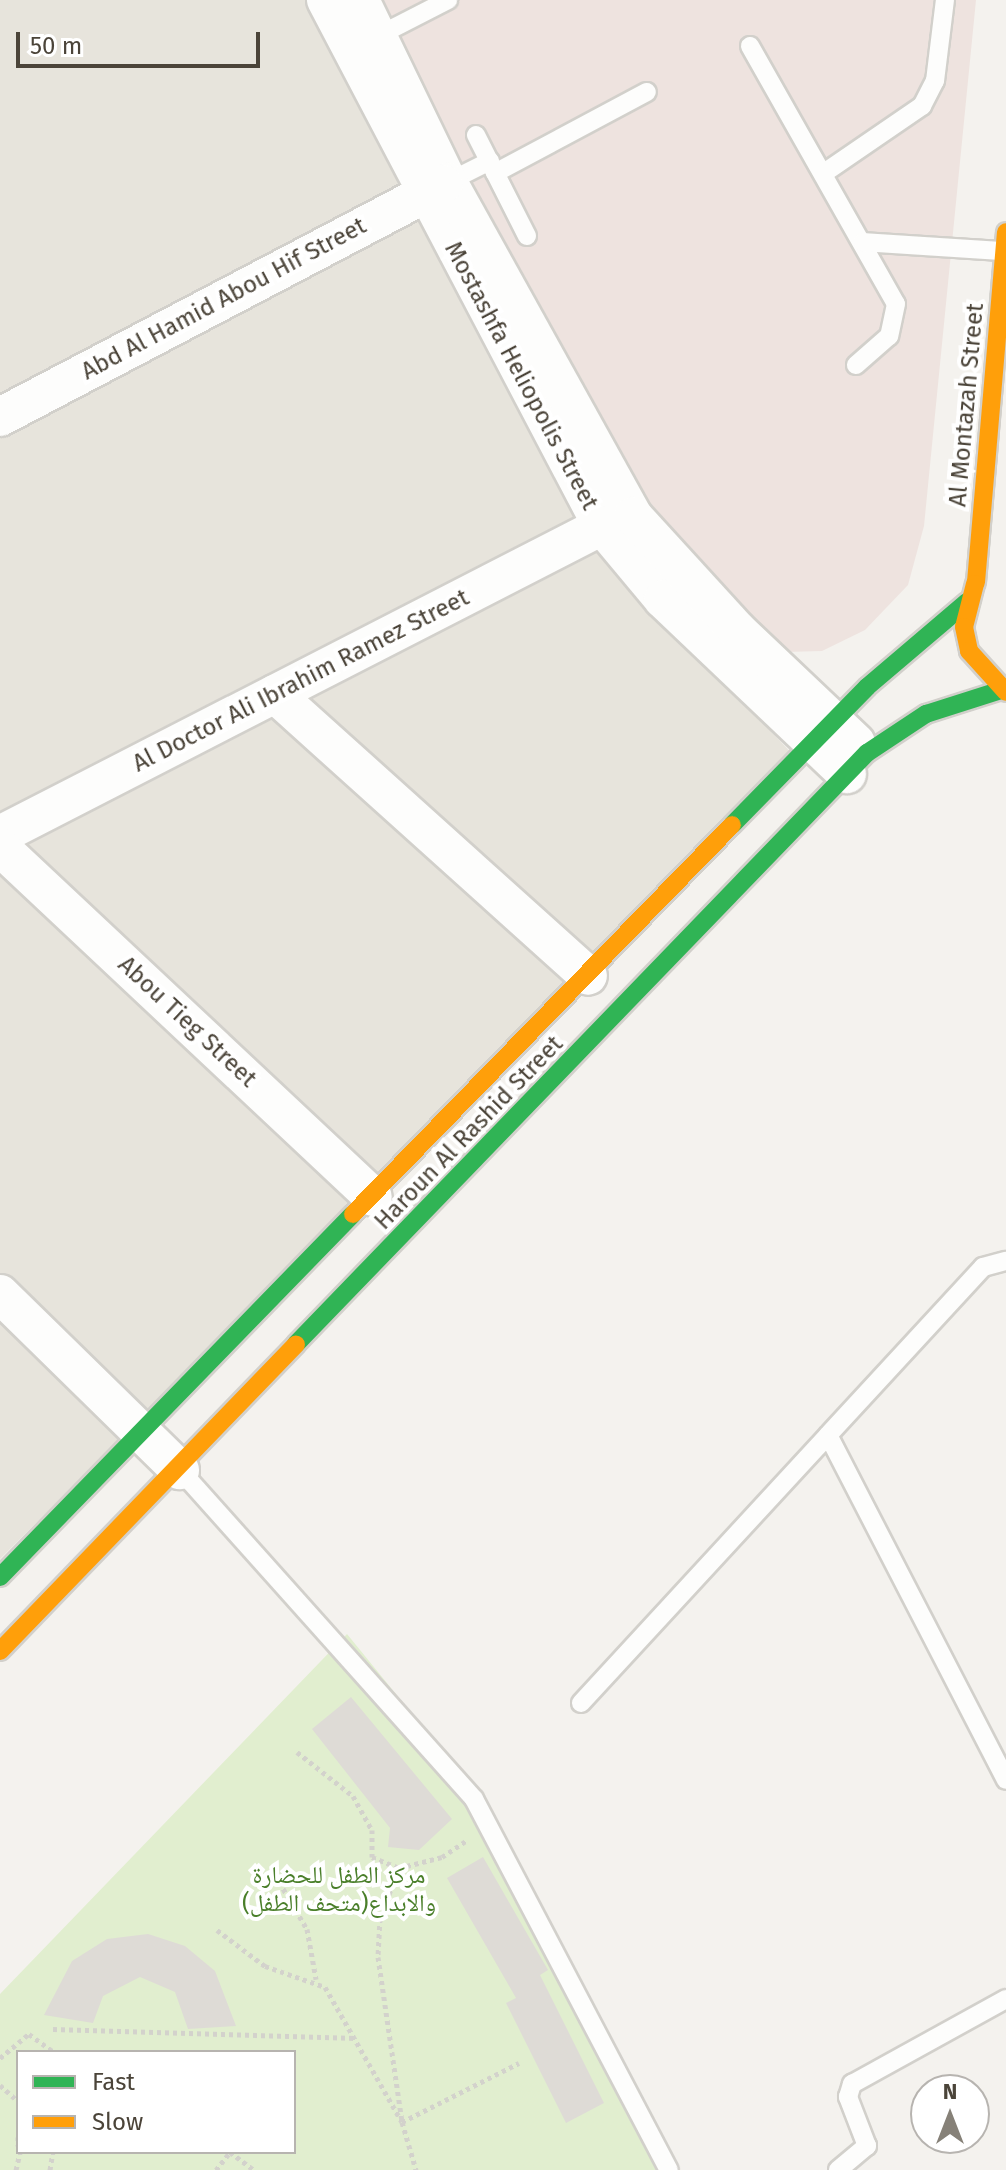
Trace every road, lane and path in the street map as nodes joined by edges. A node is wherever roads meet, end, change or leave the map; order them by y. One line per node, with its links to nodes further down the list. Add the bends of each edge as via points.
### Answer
1 (326, 0): 11 (street, Mostashfa Heliopolis Street)
2 (360, 0): 5 (street, Mostashfa Heliopolis Street)
3 (448, 0): 5 (lane)
4 (945, 0): 10 (lane, via 935,81 922,106)
5 (378, 36): 11 (street, Mostashfa Heliopolis Street)
6 (750, 46): 10 (lane)
7 (647, 92): 9 (lane)
8 (476, 135): 9 (lane)
9 (492, 167): 11 (lane); 12 (lane)
10 (824, 173): 14 (lane)
11 (435, 188): 16 (street, Abd Al Hamid Abou Hif Street); 17 (street, Mostashfa Heliopolis Street); 23 (street, Mostashfa Heliopolis Street, via 633,516)
12 (527, 236)
13 (1005, 241): 14 (lane); 19 (street, Al Montazah Street)
14 (863, 242): 15 (lane, via 890,289 895,321)
15 (856, 365)
16 (0, 417)
17 (602, 526): 22 (street, Al Doctor Ali Ibrahim Ramez Street); 23 (street, Mostashfa Heliopolis Street, via 663,599)
18 (1001, 557): 19 (street)
19 (976, 582): 20 (street)
20 (967, 602): 21 (street, via 969,651); 23 (street, Haroun Al Rashid Street)
21 (1003, 691): 24 (street, Haroun Al Rashid Street, via 926,714)
22 (275, 694): 25 (street, Al Doctor Ali Ibrahim Ramez Street); 27 (street)
23 (824, 732): 24 (street, Mostashfa Heliopolis Street); 27 (street, Haroun Al Rashid Street)
24 (857, 763): 33 (street, Haroun Al Rashid Street)
25 (0, 835)
26 (0, 847): 28 (street, Abou Tieg Street)
27 (588, 976): 28 (street, Haroun Al Rashid Street)
28 (373, 1197): 31 (street, Haroun Al Rashid Street)
29 (1006, 1261): 32 (lane, via 983,1267)
30 (0, 1294): 31 (street)
31 (142, 1434): 33 (street); 34 (street, Haroun Al Rashid Street)
32 (828, 1435): 36 (lane); 38 (lane)
33 (180, 1470): 35 (street, Haroun Al Rashid Street); 58 (lane, via 474,1799)
34 (0, 1577)
35 (0, 1651)
36 (581, 1703)
37 (297, 1752): 41 (path, via 353,1796 372,1830 372,1857)
38 (1006, 1780)
39 (477, 1832): 41 (path, via 442,1857)
40 (271, 1868): 43 (path, via 307,1929)
41 (399, 1868): 52 (path, via 380,1918 378,1957)
42 (217, 1930): 43 (path, via 265,1966)
43 (316, 1979): 46 (path)
44 (1006, 1999): 59 (lane, via 852,2084 848,2097 867,2146)
45 (53, 2029): 46 (path)
46 (357, 2038): 52 (path)
47 (51, 2050): 48 (path, via 29,2034)
48 (0, 2058)
49 (519, 2063): 52 (path)
50 (0, 2085): 51 (path)
51 (16, 2099)
52 (402, 2122): 57 (path)
53 (228, 2154): 55 (path)
54 (233, 2154): 56 (path)
55 (216, 2170)
56 (254, 2170)
57 (416, 2170)
58 (669, 2170)
59 (838, 2170)

